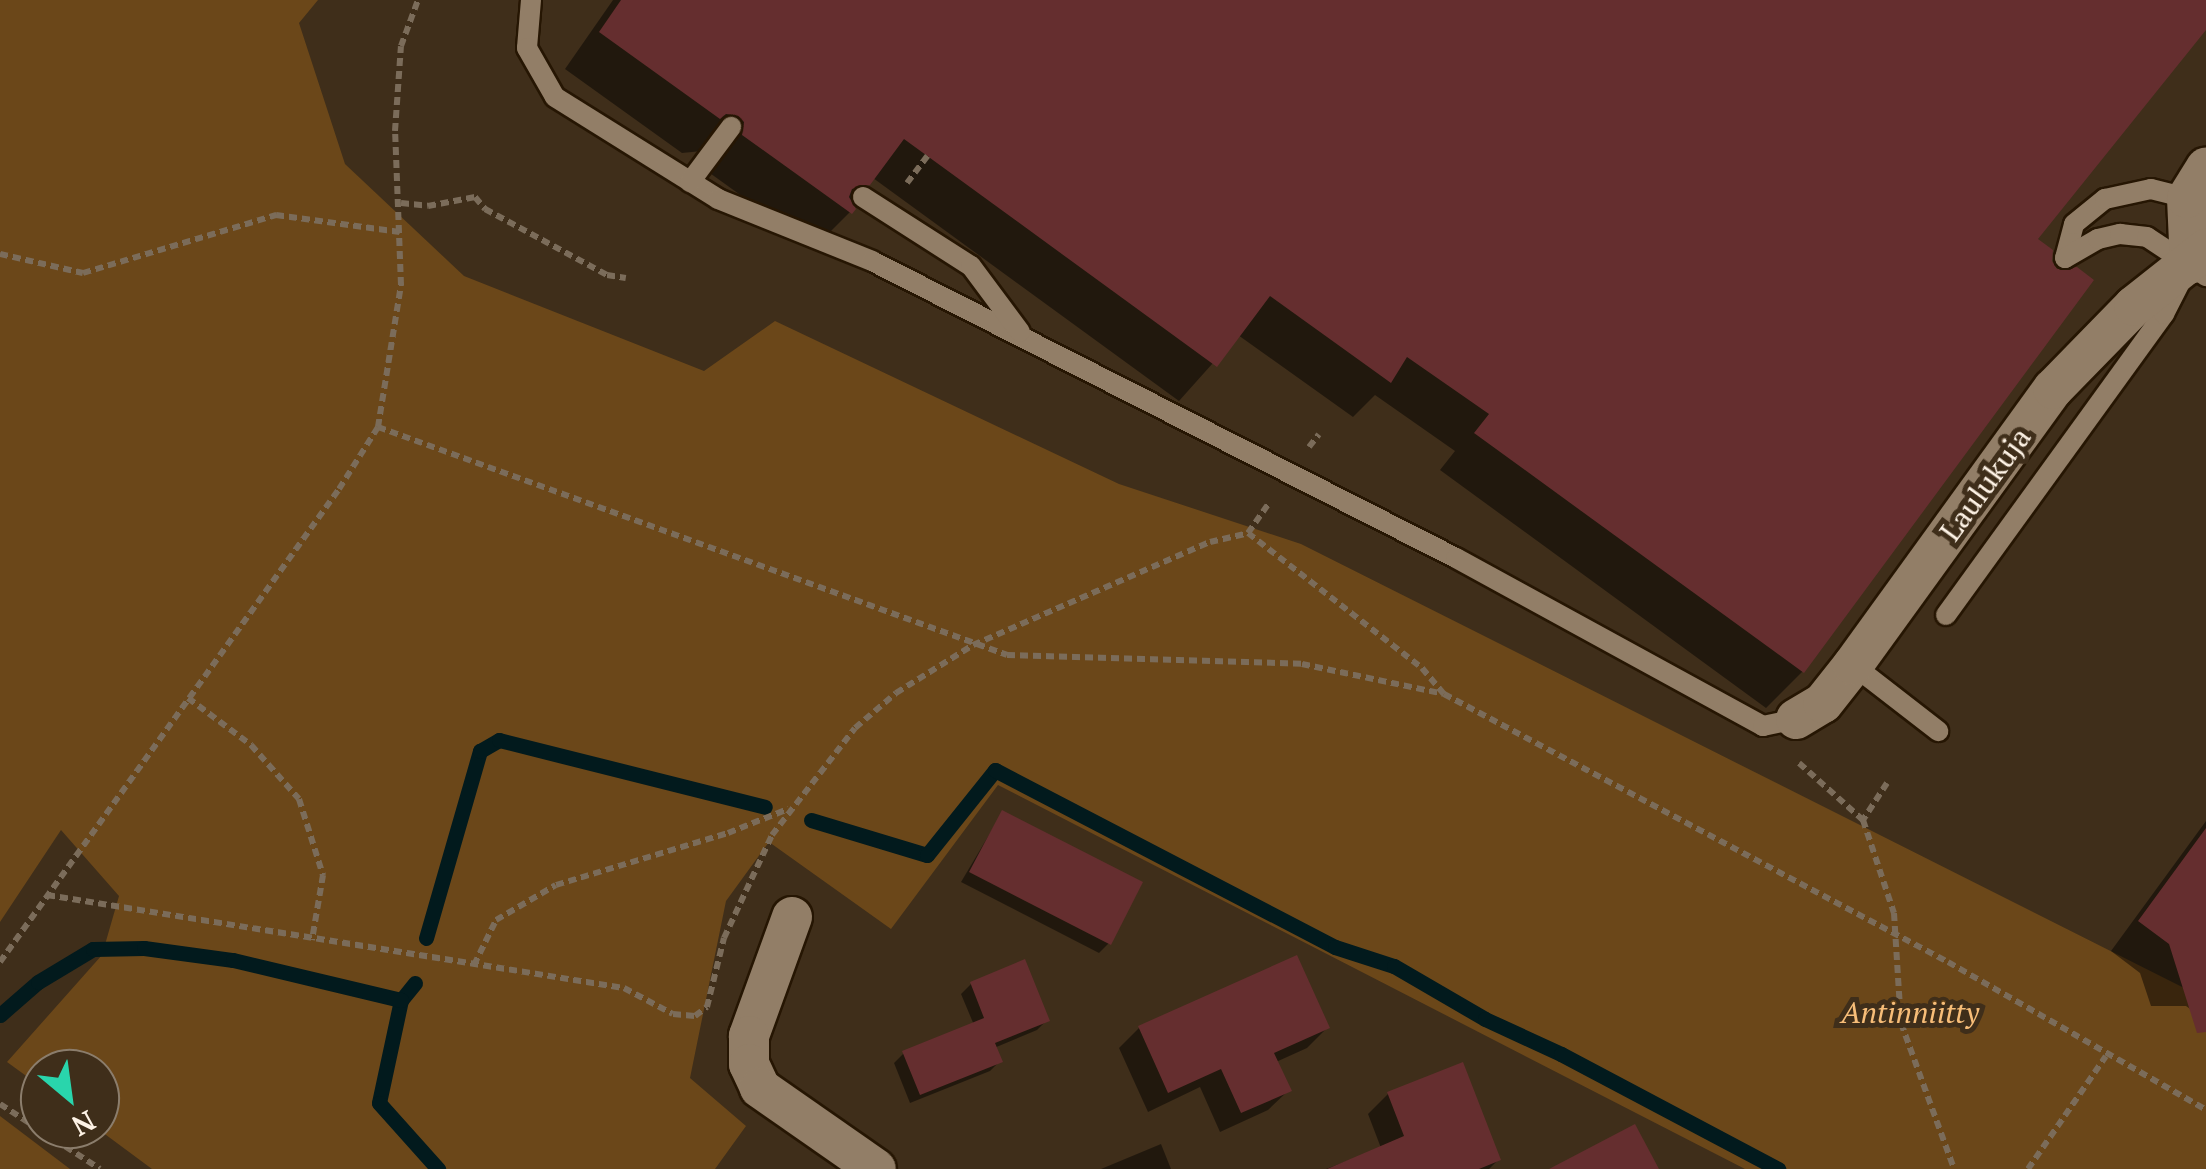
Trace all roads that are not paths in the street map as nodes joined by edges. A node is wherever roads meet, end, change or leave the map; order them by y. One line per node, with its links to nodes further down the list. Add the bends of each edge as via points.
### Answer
1 (531, 0): 3 (lane, via 526,48 555,96)
2 (731, 127): 3 (lane)
3 (690, 182): 7 (lane, via 872,261)
4 (2196, 183): 6 (street); 6 (lane, via 2105,198 2074,224 2065,258 2098,238 2120,234)
5 (864, 197): 7 (lane, via 971,266)
6 (2201, 263): 8 (lane); 9 (street, Laulukuja, via 2134,306 2054,389)
7 (1024, 338): 10 (lane, via 1456,558 1763,726)
8 (1946, 615)
9 (1854, 665): 10 (street, Laulukuja, via 1823,703); 11 (lane)
10 (1796, 719)
11 (1938, 731)
12 (792, 917): 13 (street, via 749,1036 749,1064 760,1088)
13 (876, 1169)

